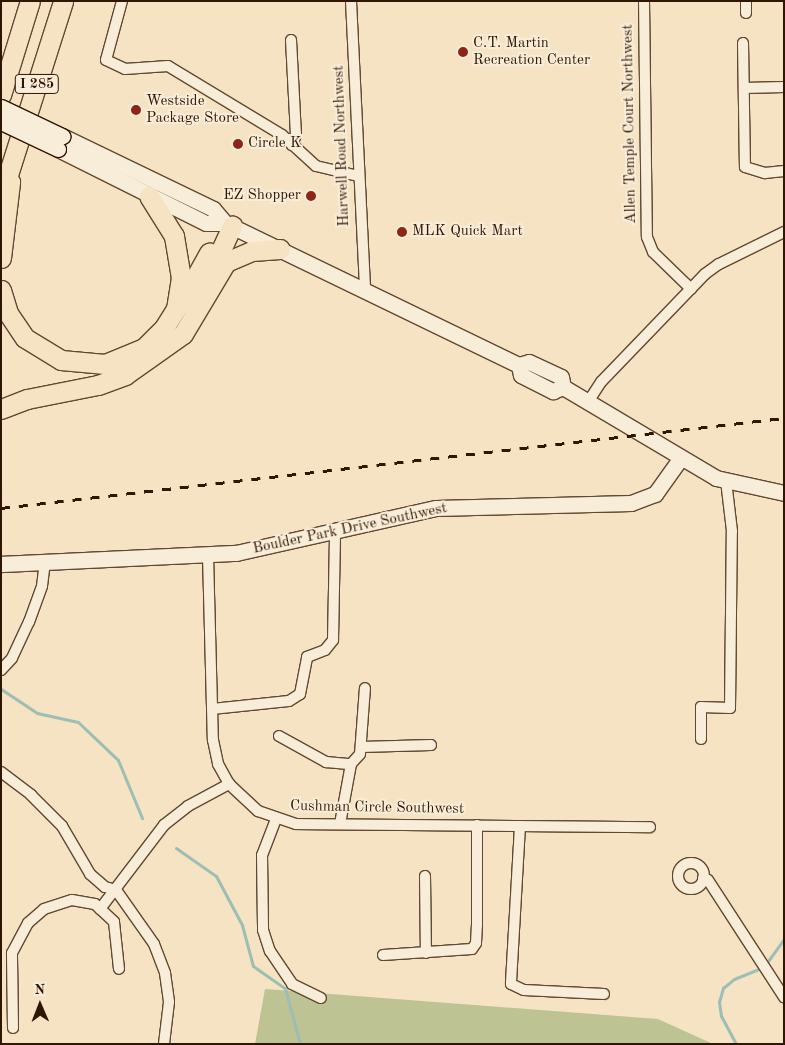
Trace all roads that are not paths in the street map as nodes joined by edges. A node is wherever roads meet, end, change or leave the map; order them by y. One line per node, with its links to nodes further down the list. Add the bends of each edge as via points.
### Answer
1 (30, 1): 11 (highway, I 285)
2 (36, 1): 11 (highway)
3 (63, 1): 19 (highway, I 285)
4 (122, 1): 18 (street, via 106,60 125,69 168,66 248,112)
5 (351, 1): 21 (street, Harwell Road Northwest)
6 (644, 1): 28 (street, Allen Temple Court Northwest, via 646,236 653,252)
7 (746, 1): 8 (street)
8 (746, 13)
9 (291, 40): 18 (street, via 296,136)
10 (743, 43): 13 (street)
11 (8, 73): 14 (highway, I 285)
12 (784, 87): 13 (street)
13 (744, 88): 20 (street, via 746,167 765,173)
14 (1, 95)
15 (1, 107): 17 (main road, bridge)
16 (1, 122): 17 (main road, bridge)
17 (60, 142): 22 (main road); 24 (main road, via 213,209)
18 (292, 145): 21 (street, via 316,166)
19 (11, 168): 23 (highway, I 285); 27 (highway)
20 (784, 171)
21 (358, 176): 30 (street, Harwell Road Northwest)
22 (149, 196): 24 (main road, via 206,223); 31 (highway, via 169,224 178,250 181,278)
23 (1, 197)
24 (229, 224): 26 (main road); 31 (highway); 32 (highway, via 188,314)
25 (784, 232): 28 (street, via 719,264)
26 (280, 249): 30 (main road); 32 (highway, via 252,251 226,262 183,334)
27 (1, 258)
28 (691, 289): 33 (street, via 601,382)
29 (1, 290): 31 (highway, via 8,313 26,338 47,354 75,363 106,364 133,355 156,338)
30 (364, 290): 33 (main road, via 519,365 529,362 544,368 561,378 563,387)
31 (176, 310)
32 (156, 354): 34 (highway, via 112,381 27,399)
33 (588, 402): 35 (main road)
34 (1, 409)
35 (680, 458): 36 (main road); 38 (main road, Boulder Park Drive Southwest, via 655,494 631,503 436,508)
36 (726, 481): 37 (main road); 46 (street, via 732,531 730,708 701,707)
37 (784, 493)
38 (335, 532): 39 (main road, Boulder Park Drive Southwest, via 264,549); 44 (street, via 332,640 325,650 308,657 300,694 290,701)
39 (208, 555): 40 (main road, Boulder Park Drive Southwest); 44 (street, Cushman Circle Southwest)
40 (45, 560): 41 (main road, Boulder Park Drive Southwest); 42 (street, via 42,586 29,622 12,658)
41 (1, 564)
42 (1, 670)
43 (365, 688): 48 (street)
44 (212, 709): 51 (street, Cushman Circle Southwest, via 215,748)
45 (278, 736): 49 (street, via 326,762)
46 (701, 739)
47 (431, 746): 48 (street)
48 (361, 747): 49 (street, via 360,754)
49 (351, 764): 53 (street)
50 (1, 772): 59 (street, via 31,795 62,826 90,874 106,887)
51 (229, 784): 52 (street, Cushman Circle Southwest, via 242,800); 59 (street, via 188,806 164,825)
52 (276, 819): 53 (street, Cushman Circle Southwest, via 296,824); 66 (street, via 262,855 263,930 270,951 292,984)
53 (340, 824): 54 (street, Cushman Circle Southwest)
54 (477, 825): 55 (street, Cushman Circle Southwest); 61 (street, via 476,943 472,949)
55 (520, 826): 56 (street, Cushman Circle Southwest); 64 (street, via 512,984 524,990)
56 (650, 827)
57 (425, 876): 61 (street)
58 (703, 878): 65 (street, via 708,880)
59 (116, 890): 60 (street); 68 (street, via 154,944 165,973 169,1002)
60 (100, 909): 63 (street, via 114,922); 67 (street, via 95,904 72,900 53,904 28,923 12,953)
61 (426, 953): 62 (street)
62 (383, 955)
63 (119, 969)
64 (604, 994)
65 (784, 997)
66 (321, 998)
67 (13, 1028)
68 (164, 1044)

